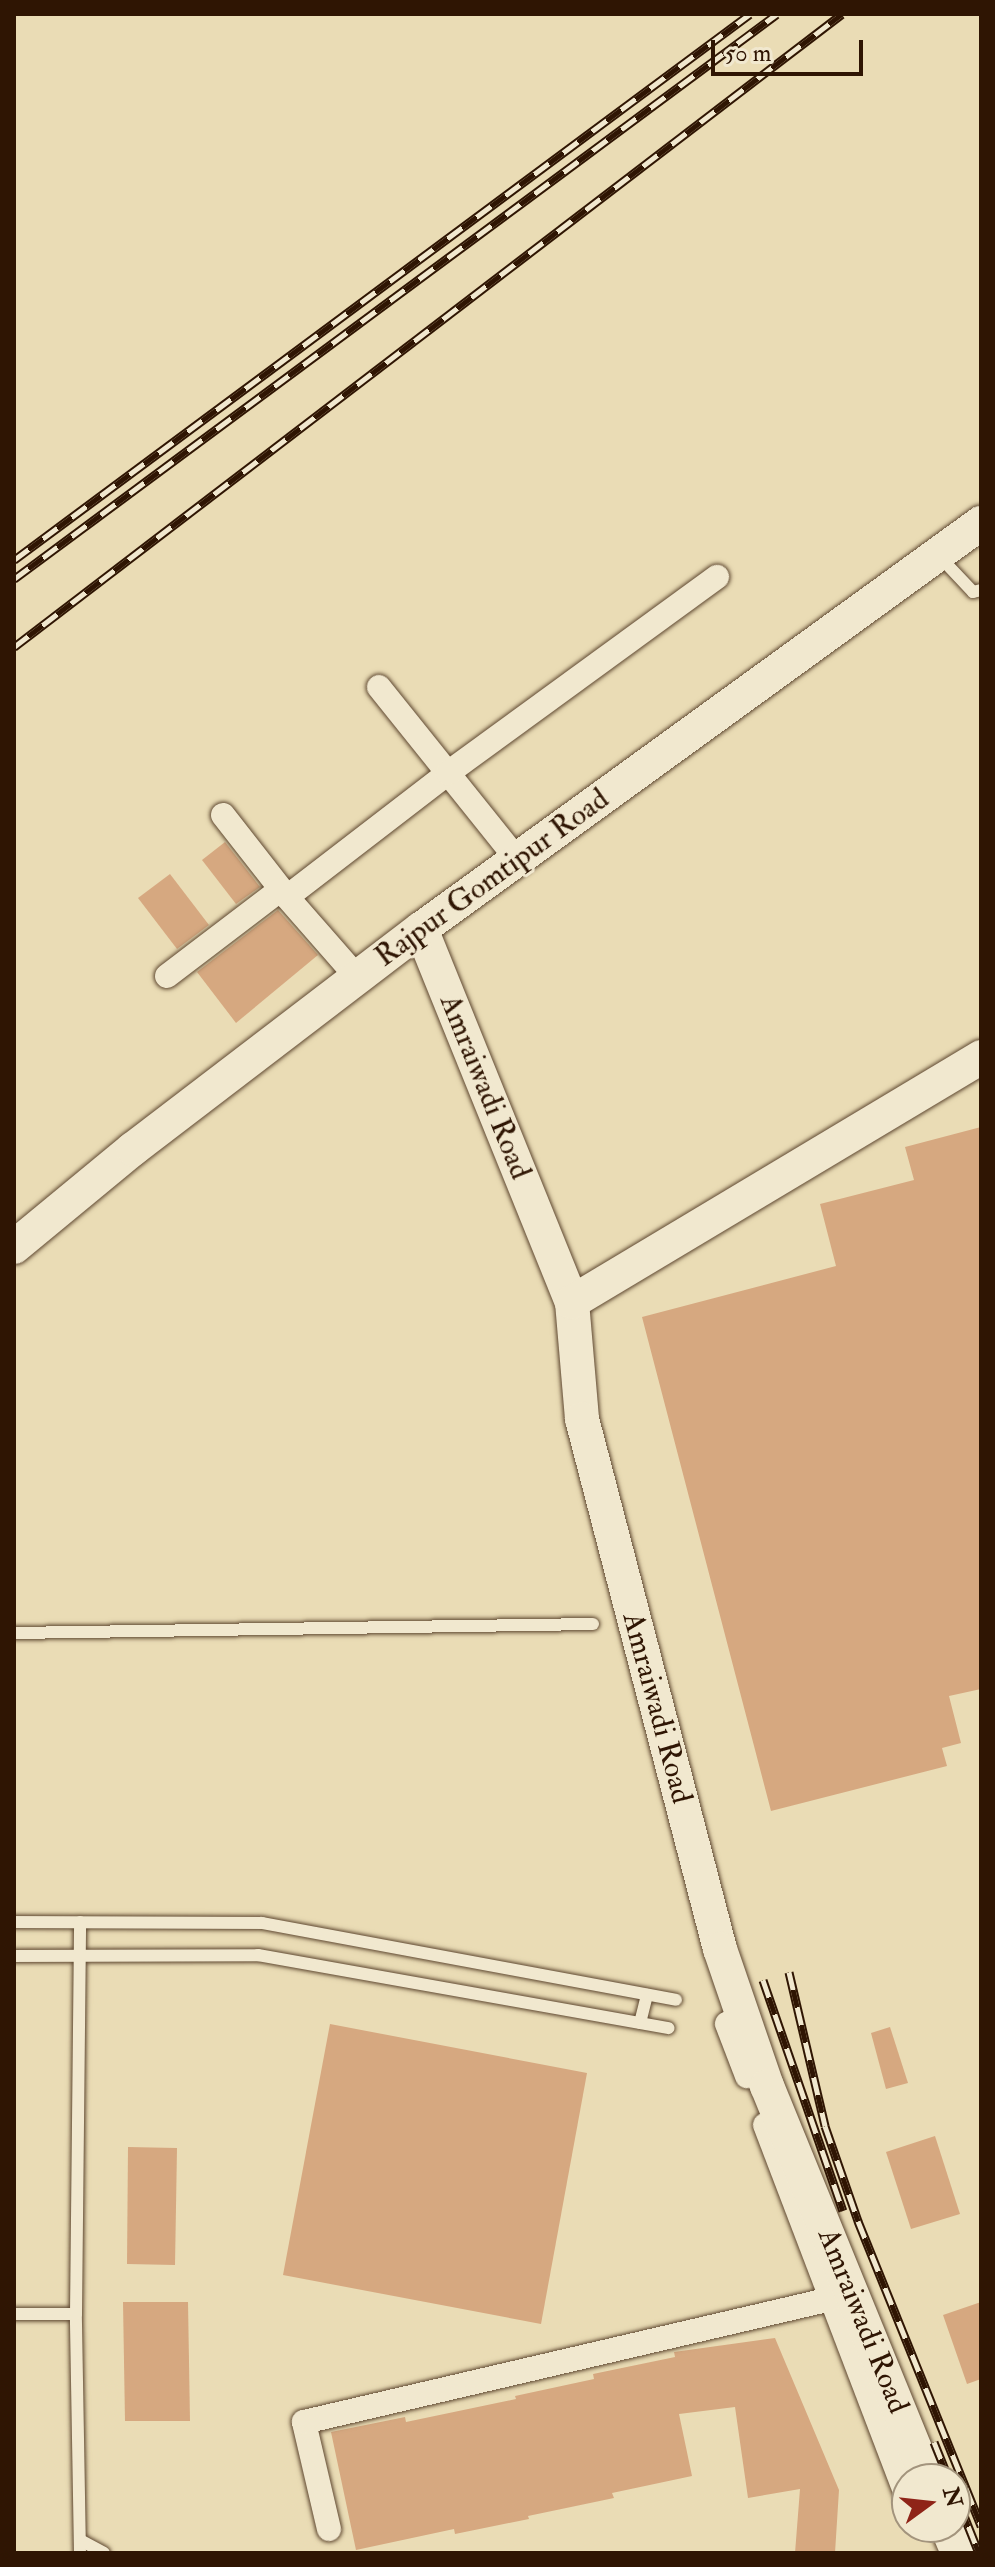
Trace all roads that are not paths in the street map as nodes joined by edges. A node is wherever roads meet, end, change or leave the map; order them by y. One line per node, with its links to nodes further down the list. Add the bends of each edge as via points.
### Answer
1 (981, 523): 2 (main road, Rajpur Gomtipur Road)
2 (938, 554): 4 (lane, via 973,592); 8 (main road, Rajpur Gomtipur Road)
3 (717, 577): 6 (street)
4 (981, 590)
5 (379, 687): 6 (street)
6 (448, 773): 8 (street); 9 (street)
7 (223, 815): 9 (street)
8 (517, 859): 10 (main road, Rajpur Gomtipur Road)
9 (284, 893): 11 (street); 12 (street)
10 (421, 929): 12 (main road, Rajpur Gomtipur Road); 15 (main road, Amraiwadi Road)
11 (167, 976)
12 (357, 977): 14 (main road, Rajpur Gomtipur Road)
13 (981, 1057): 15 (main road)
14 (14, 1247)
15 (572, 1302): 24 (main road, Amraiwadi Road, via 582,1419 720,1949)
16 (593, 1624): 17 (lane)
17 (14, 1633)
18 (14, 1922): 19 (lane)
19 (80, 1922): 20 (lane); 22 (lane, via 262,1923)
20 (80, 1955): 21 (lane); 25 (lane, via 258,1955); 29 (lane)
21 (14, 1956)
22 (647, 1995): 23 (lane); 25 (lane)
23 (676, 2000)
24 (743, 2015): 27 (street, via 727,2024); 31 (main road, Amraiwadi Road)
25 (640, 2023): 26 (lane)
26 (669, 2028)
27 (831, 2299): 30 (street); 32 (street, via 304,2422)
28 (14, 2314): 29 (lane)
29 (76, 2314): 33 (lane)
30 (894, 2463)
31 (920, 2463)
32 (329, 2529)
33 (80, 2546): 34 (lane)
34 (104, 2553)

